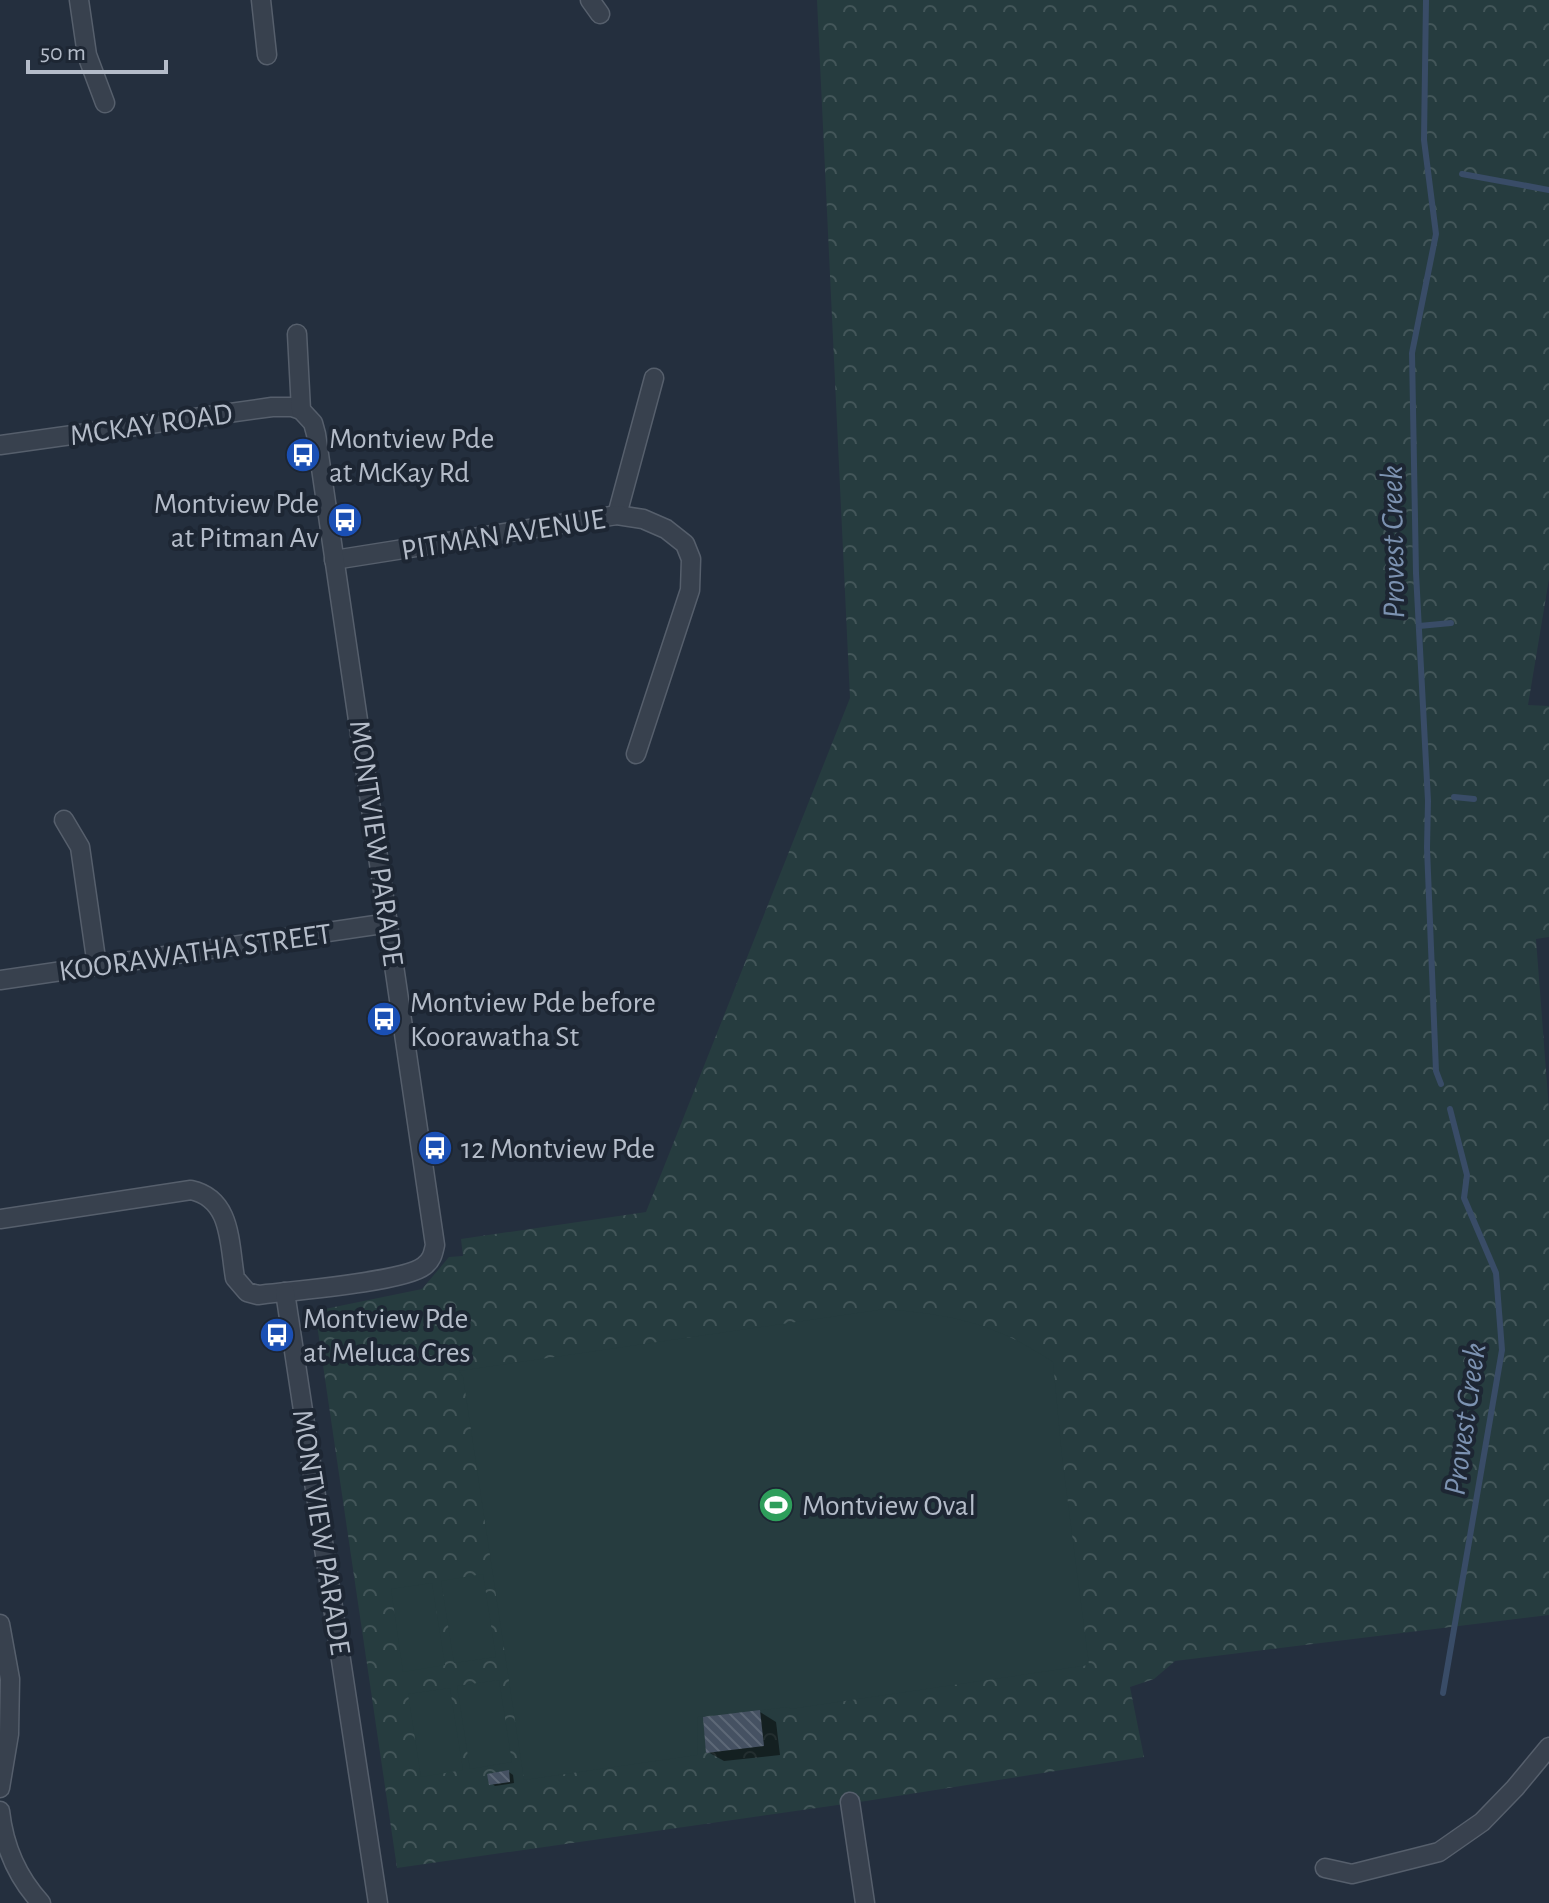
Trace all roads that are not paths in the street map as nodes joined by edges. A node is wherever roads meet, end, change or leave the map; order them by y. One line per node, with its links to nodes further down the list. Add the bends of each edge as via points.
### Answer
1 (79, 0): 4 (street, via 87,55)
2 (261, 0): 3 (street)
3 (267, 55)
4 (105, 103)
5 (297, 334): 7 (street, MONTVIEW PARADE)
6 (654, 378): 9 (street)
7 (301, 410): 8 (street, MCKAY ROAD, via 272,407); 10 (street, MONTVIEW PARADE, via 316,434)
8 (0, 445)
9 (617, 515): 10 (street, PITMAN AVENUE); 11 (street, PITMAN AVENUE, via 666,529 685,544 691,559 690,590)
10 (334, 560): 13 (street, MONTVIEW PARADE)
11 (636, 754)
12 (64, 820): 14 (street, via 80,847)
13 (389, 923): 14 (street, KOORAWATHA STREET); 17 (street, MONTVIEW PARADE, via 433,1257 422,1268 397,1277)
14 (97, 966): 15 (street, KOORAWATHA STREET)
15 (0, 980)
16 (0, 1219): 17 (street, via 191,1190 203,1193 221,1207 240,1286 258,1295)
17 (285, 1292): 25 (street, MONTVIEW PARADE)
18 (0, 1624): 20 (street, via 10,1679 9,1734)
19 (1549, 1747): 23 (street, via 1482,1822 1439,1852 1352,1874)
20 (0, 1788)
21 (850, 1802): 26 (street)
22 (0, 1811): 24 (street, via 12,1861)
23 (1325, 1868)
24 (41, 1903)
25 (378, 1903)
26 (865, 1903)

